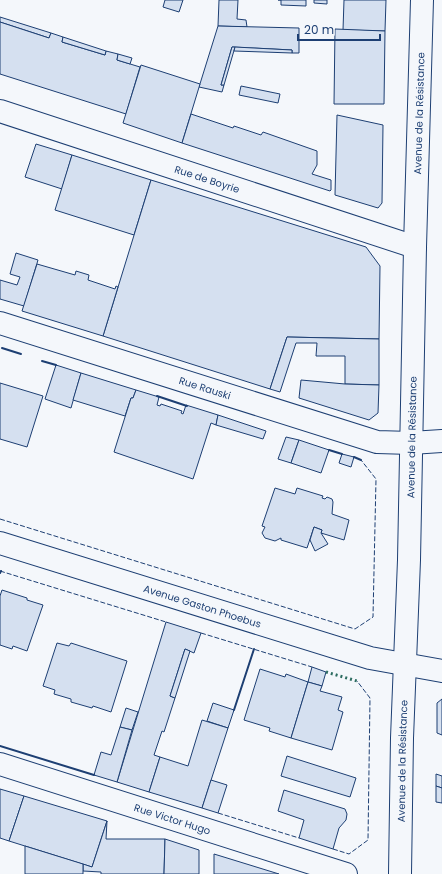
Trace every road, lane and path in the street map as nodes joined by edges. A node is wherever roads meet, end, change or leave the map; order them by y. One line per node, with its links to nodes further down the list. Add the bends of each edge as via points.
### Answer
1 (422, 0): 3 (street, Avenue de la Résistance)
2 (0, 111): 3 (street, Rue de Boyrie)
3 (415, 247): 6 (street, Avenue de la Résistance)
4 (0, 323): 6 (street, Rue Rauski, via 377,442)
5 (442, 441): 6 (street, Rue Rauski)
6 (411, 443): 8 (street, Avenue de la Résistance)
7 (0, 543): 8 (street, Avenue Gaston Phoebus, via 370,658)
8 (405, 664): 9 (street, Avenue Gaston Phoebus); 12 (street, Avenue de la Résistance)
9 (442, 671)
10 (0, 764): 11 (street, Rue Victor Hugo)
11 (346, 874)
12 (400, 874)

